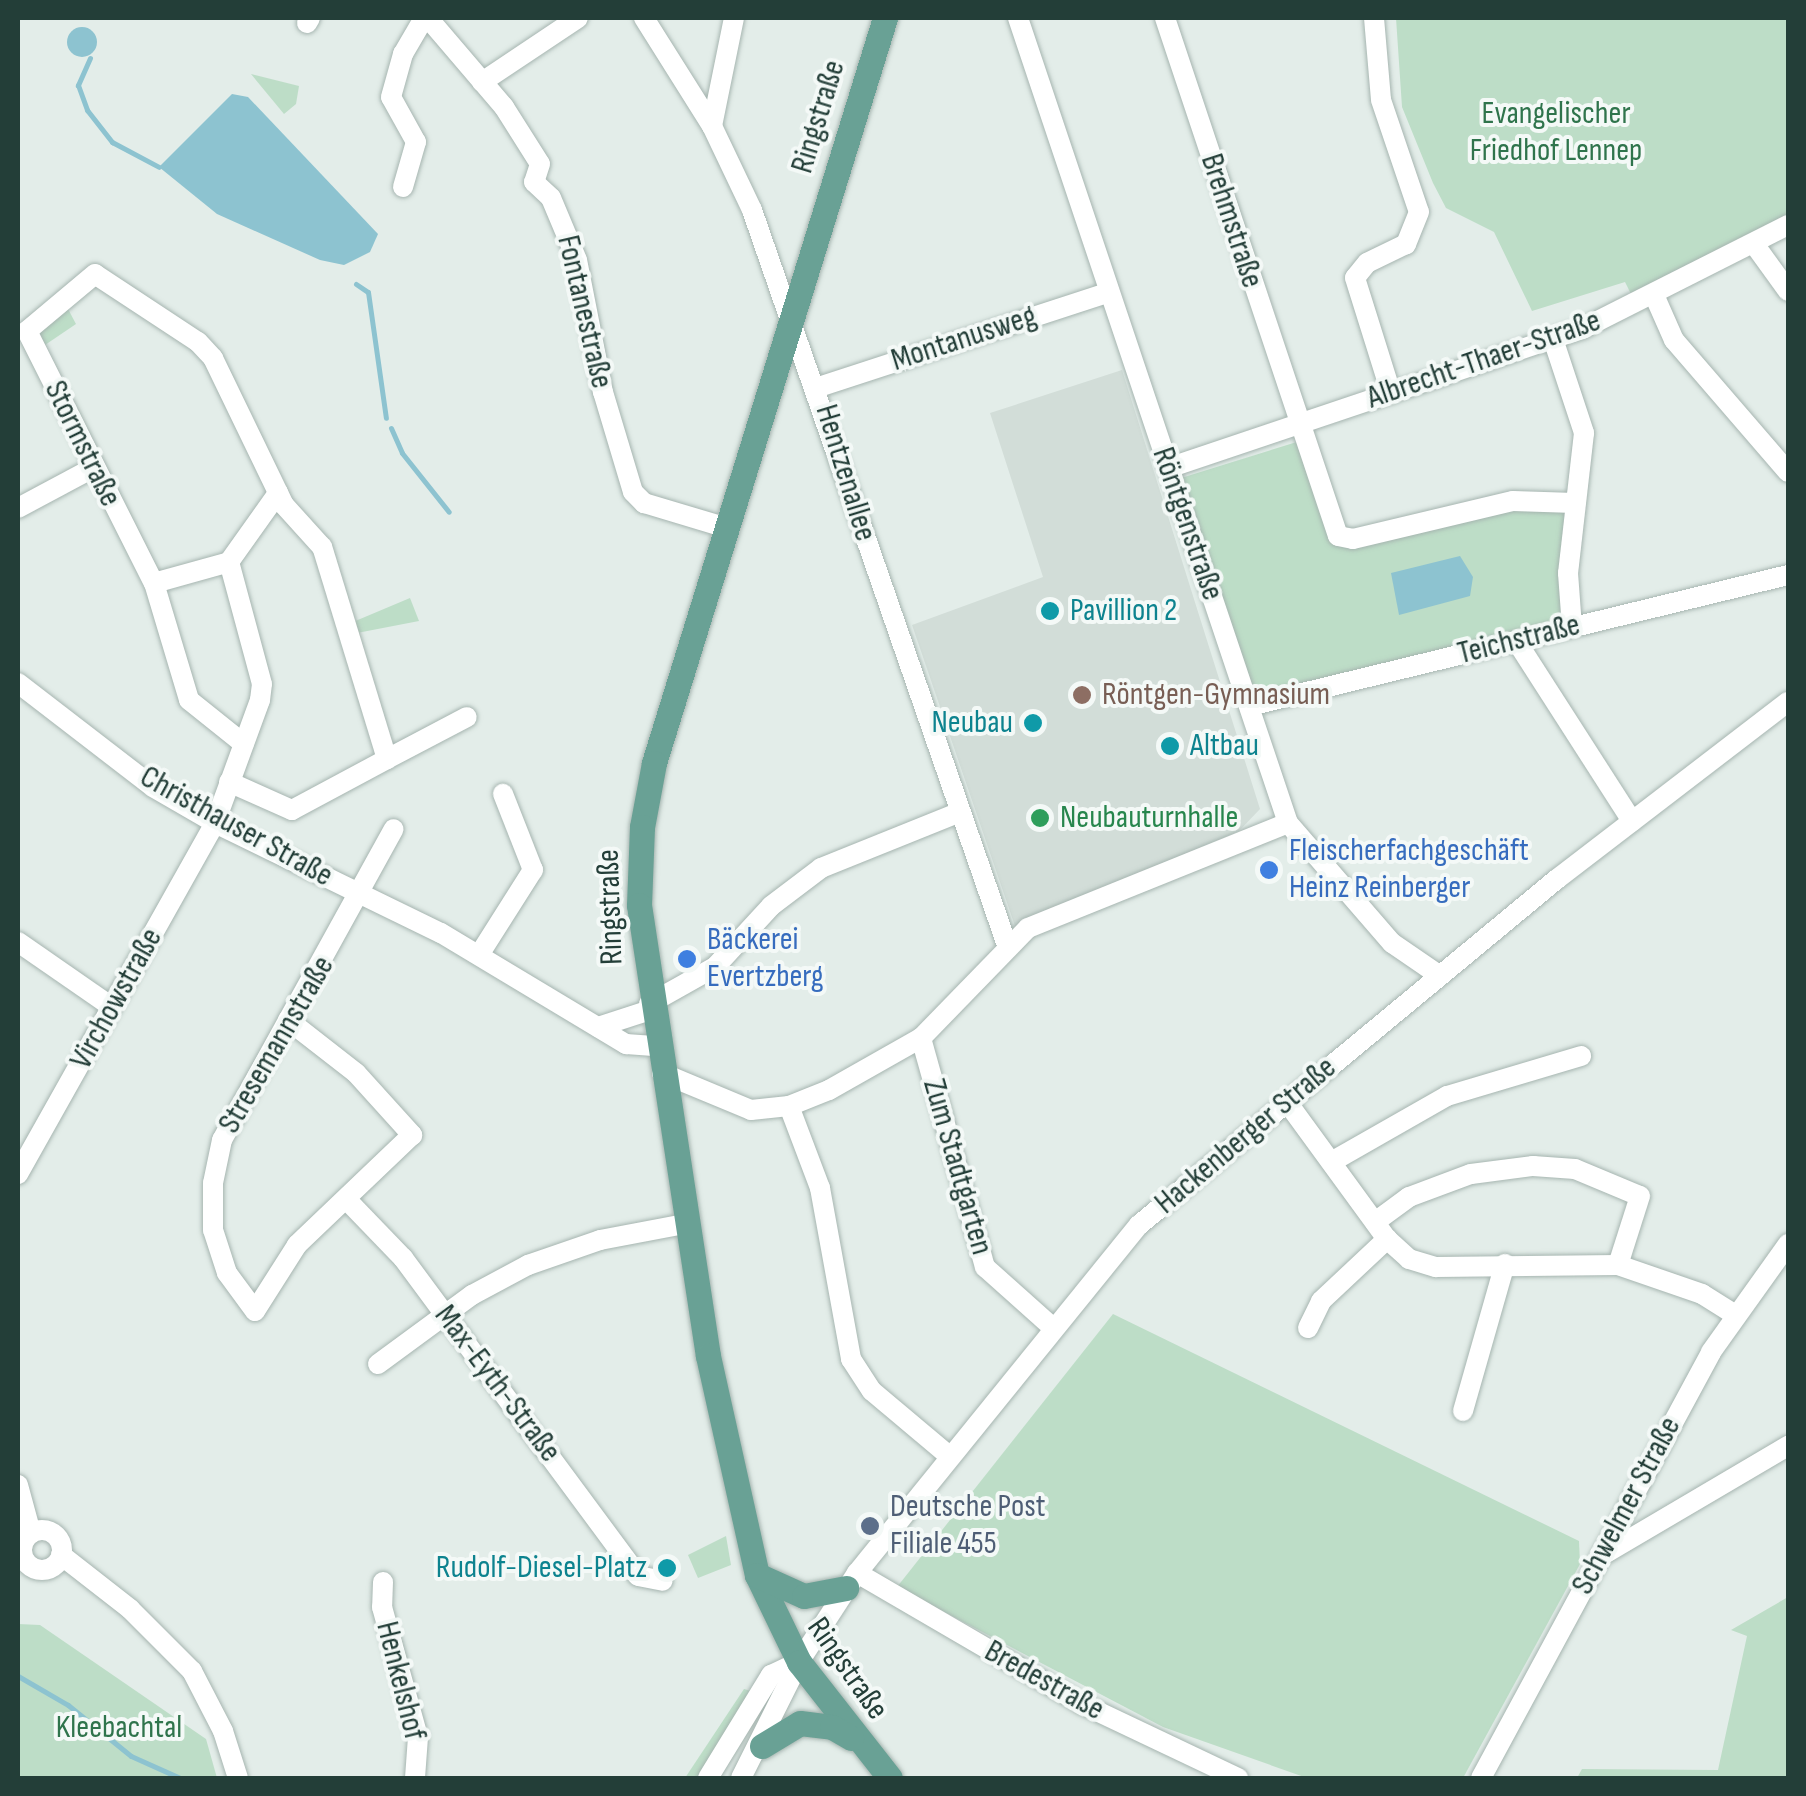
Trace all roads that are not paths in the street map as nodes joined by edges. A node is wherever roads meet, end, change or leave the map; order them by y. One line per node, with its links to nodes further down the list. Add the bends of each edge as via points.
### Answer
1 (426, 18): 9 (street, Fontanestraße); 11 (street, via 403,54 390,96 416,142)
2 (578, 18): 9 (street)
3 (644, 18): 10 (street, Hentzenallee)
4 (734, 18): 10 (street, via 724,94)
5 (885, 18): 17 (main road, Ringstraße)
6 (1018, 18): 15 (street, Röntgenstraße)
7 (1165, 18): 21 (street, Brehmstraße)
8 (1374, 18): 20 (street, via 1381,100 1418,212 1406,244 1366,263 1356,278)
9 (482, 82): 28 (street, Fontanestraße, via 533,146 540,164 534,182 551,198 578,260 603,392 633,492 644,504)
10 (712, 126): 17 (street, Hentzenallee)
11 (403, 187)
12 (1788, 225): 13 (street, Albrecht-Thaer-Straße)
13 (1754, 244): 14 (street); 16 (street, Albrecht-Thaer-Straße)
14 (1788, 291)
15 (1110, 292): 19 (street, Montanusweg); 23 (street, Röntgenstraße)
16 (1656, 297): 18 (street, Albrecht-Thaer-Straße); 24 (street, via 1674,340)
17 (792, 316): 19 (street, Hentzenallee); 28 (main road, Ringstraße)
18 (1553, 338): 20 (street, Albrecht-Thaer-Straße); 26 (street, via 1584,434)
19 (818, 387): 42 (street, Hentzenallee)
20 (1390, 393): 21 (street, Albrecht-Thaer-Straße)
21 (1299, 424): 23 (street, Albrecht-Thaer-Straße); 26 (street, Brehmstraße, via 1344,540 1489,505)
22 (93, 468): 25 (street, Stormstraße, via 27,331 95,274 210,354); 27 (street); 31 (street, Stormstraße)
23 (1168, 468): 36 (street, Röntgenstraße)
24 (1788, 472)
25 (278, 493): 29 (street); 39 (street, via 322,548)
26 (1574, 503): 32 (street)
27 (18, 508)
28 (724, 527): 53 (main road, Ringstraße, via 654,763 642,826 639,905)
29 (229, 562): 31 (street); 38 (street, via 263,687)
30 (1788, 576): 32 (street, Teichstraße)
31 (154, 583): 38 (street, Stormstraße, via 189,700)
32 (1572, 627): 33 (street, Teichstraße)
33 (1518, 642): 36 (street, Teichstraße); 43 (street)
34 (18, 682): 44 (street, Christhauser Straße, via 153,787)
35 (1788, 702): 43 (street, Hackenberger Straße)
36 (1249, 706): 45 (street, Röntgenstraße)
37 (467, 717): 39 (street)
38 (244, 744): 40 (street)
39 (387, 758): 40 (street, via 292,810 275,808)
40 (229, 782): 44 (street)
41 (503, 794): 50 (street, via 534,870)
42 (958, 813): 49 (street, Hentzenallee); 53 (street, via 821,868 771,906 714,967)
43 (1632, 821): 51 (street, Hackenberger Straße)
44 (215, 823): 47 (street, Christhauser Straße); 52 (street, Virchowstraße)
45 (1288, 824): 49 (street, via 1028,928); 51 (street, Röntgenstraße, via 1392,943)
46 (394, 829): 47 (street, Christhauser Straße)
47 (362, 895): 50 (street, Christhauser Straße); 54 (street, Stresemannstraße)
48 (18, 942): 52 (street)
49 (1006, 946): 56 (street)
50 (479, 955): 55 (street, Christhauser Straße)
51 (1440, 976): 60 (street, Hackenberger Straße)
52 (109, 1005): 63 (street, Virchowstraße)
53 (649, 1007): 55 (street); 57 (main road, Ringstraße)
54 (288, 1020): 64 (street, via 356,1073 412,1135); 64 (street, Stresemannstraße, via 236,1110 212,1183 219,1251 255,1310 297,1246)
55 (598, 1028): 57 (street, Christhauser Straße, via 626,1044)
56 (921, 1038): 61 (street, via 874,1069); 72 (street, Zum Stadtgarten, via 985,1268)
57 (657, 1046): 59 (main road, Ringstraße)
58 (1580, 1056): 62 (street, via 1447,1096)
59 (662, 1073): 61 (street, via 738,1108); 65 (main road, Ringstraße)
60 (1287, 1102): 62 (street); 72 (street, Hackenberger Straße, via 1139,1224)
61 (790, 1106): 77 (street, via 820,1188 851,1358 872,1391)
62 (1334, 1161): 66 (street)
63 (18, 1174)
64 (346, 1199): 70 (street, Max-Eyth-Straße)
65 (685, 1224): 70 (street, via 554,1254); 82 (main road, Ringstraße, via 725,1451)
66 (1382, 1231): 68 (street, via 1426,1265); 69 (street, via 1409,1197 1471,1174 1533,1166 1575,1170 1640,1196); 73 (street, via 1321,1301)
67 (1788, 1244): 71 (street, Schwelmer Straße)
68 (1505, 1264): 69 (street); 75 (street)
69 (1618, 1266): 71 (street, via 1702,1294)
70 (445, 1315): 74 (street); 84 (street, Max-Eyth-Straße, via 638,1576)
71 (1735, 1315): 81 (street, Schwelmer Straße)
72 (1052, 1327): 77 (street, Hackenberger Straße)
73 (1308, 1328)
74 (378, 1364)
75 (1463, 1411)
76 (1788, 1446): 81 (street)
77 (948, 1455): 83 (street, Hackenberger Straße)
78 (18, 1485): 79 (street)
79 (24, 1547): 80 (street, via 50,1532); 80 (street, via 37,1569 52,1567)
80 (61, 1555): 89 (street, via 192,1671 224,1731)
81 (1600, 1557): 95 (street, Schwelmer Straße)
82 (757, 1576): 83 (main road, via 804,1596); 86 (main road, Ringstraße)
83 (851, 1580): 86 (street, Hackenberger Straße); 94 (street, Bredestraße, via 1082,1704)
84 (663, 1581)
85 (383, 1582): 90 (street, Henkelshof, via 382,1606 418,1737)
86 (799, 1662): 87 (main road, Ringstraße); 88 (street, Hackenberger Straße); 91 (street, Hackenberger Straße, via 771,1675)
87 (856, 1741): 88 (main road, via 832,1727 800,1723); 93 (main road, Ringstraße)
88 (762, 1746): 92 (street, Hackenberger Straße)
89 (238, 1778)
90 (415, 1778)
91 (708, 1778)
92 (740, 1778)
93 (890, 1778)
94 (1238, 1778)
95 (1481, 1778)

